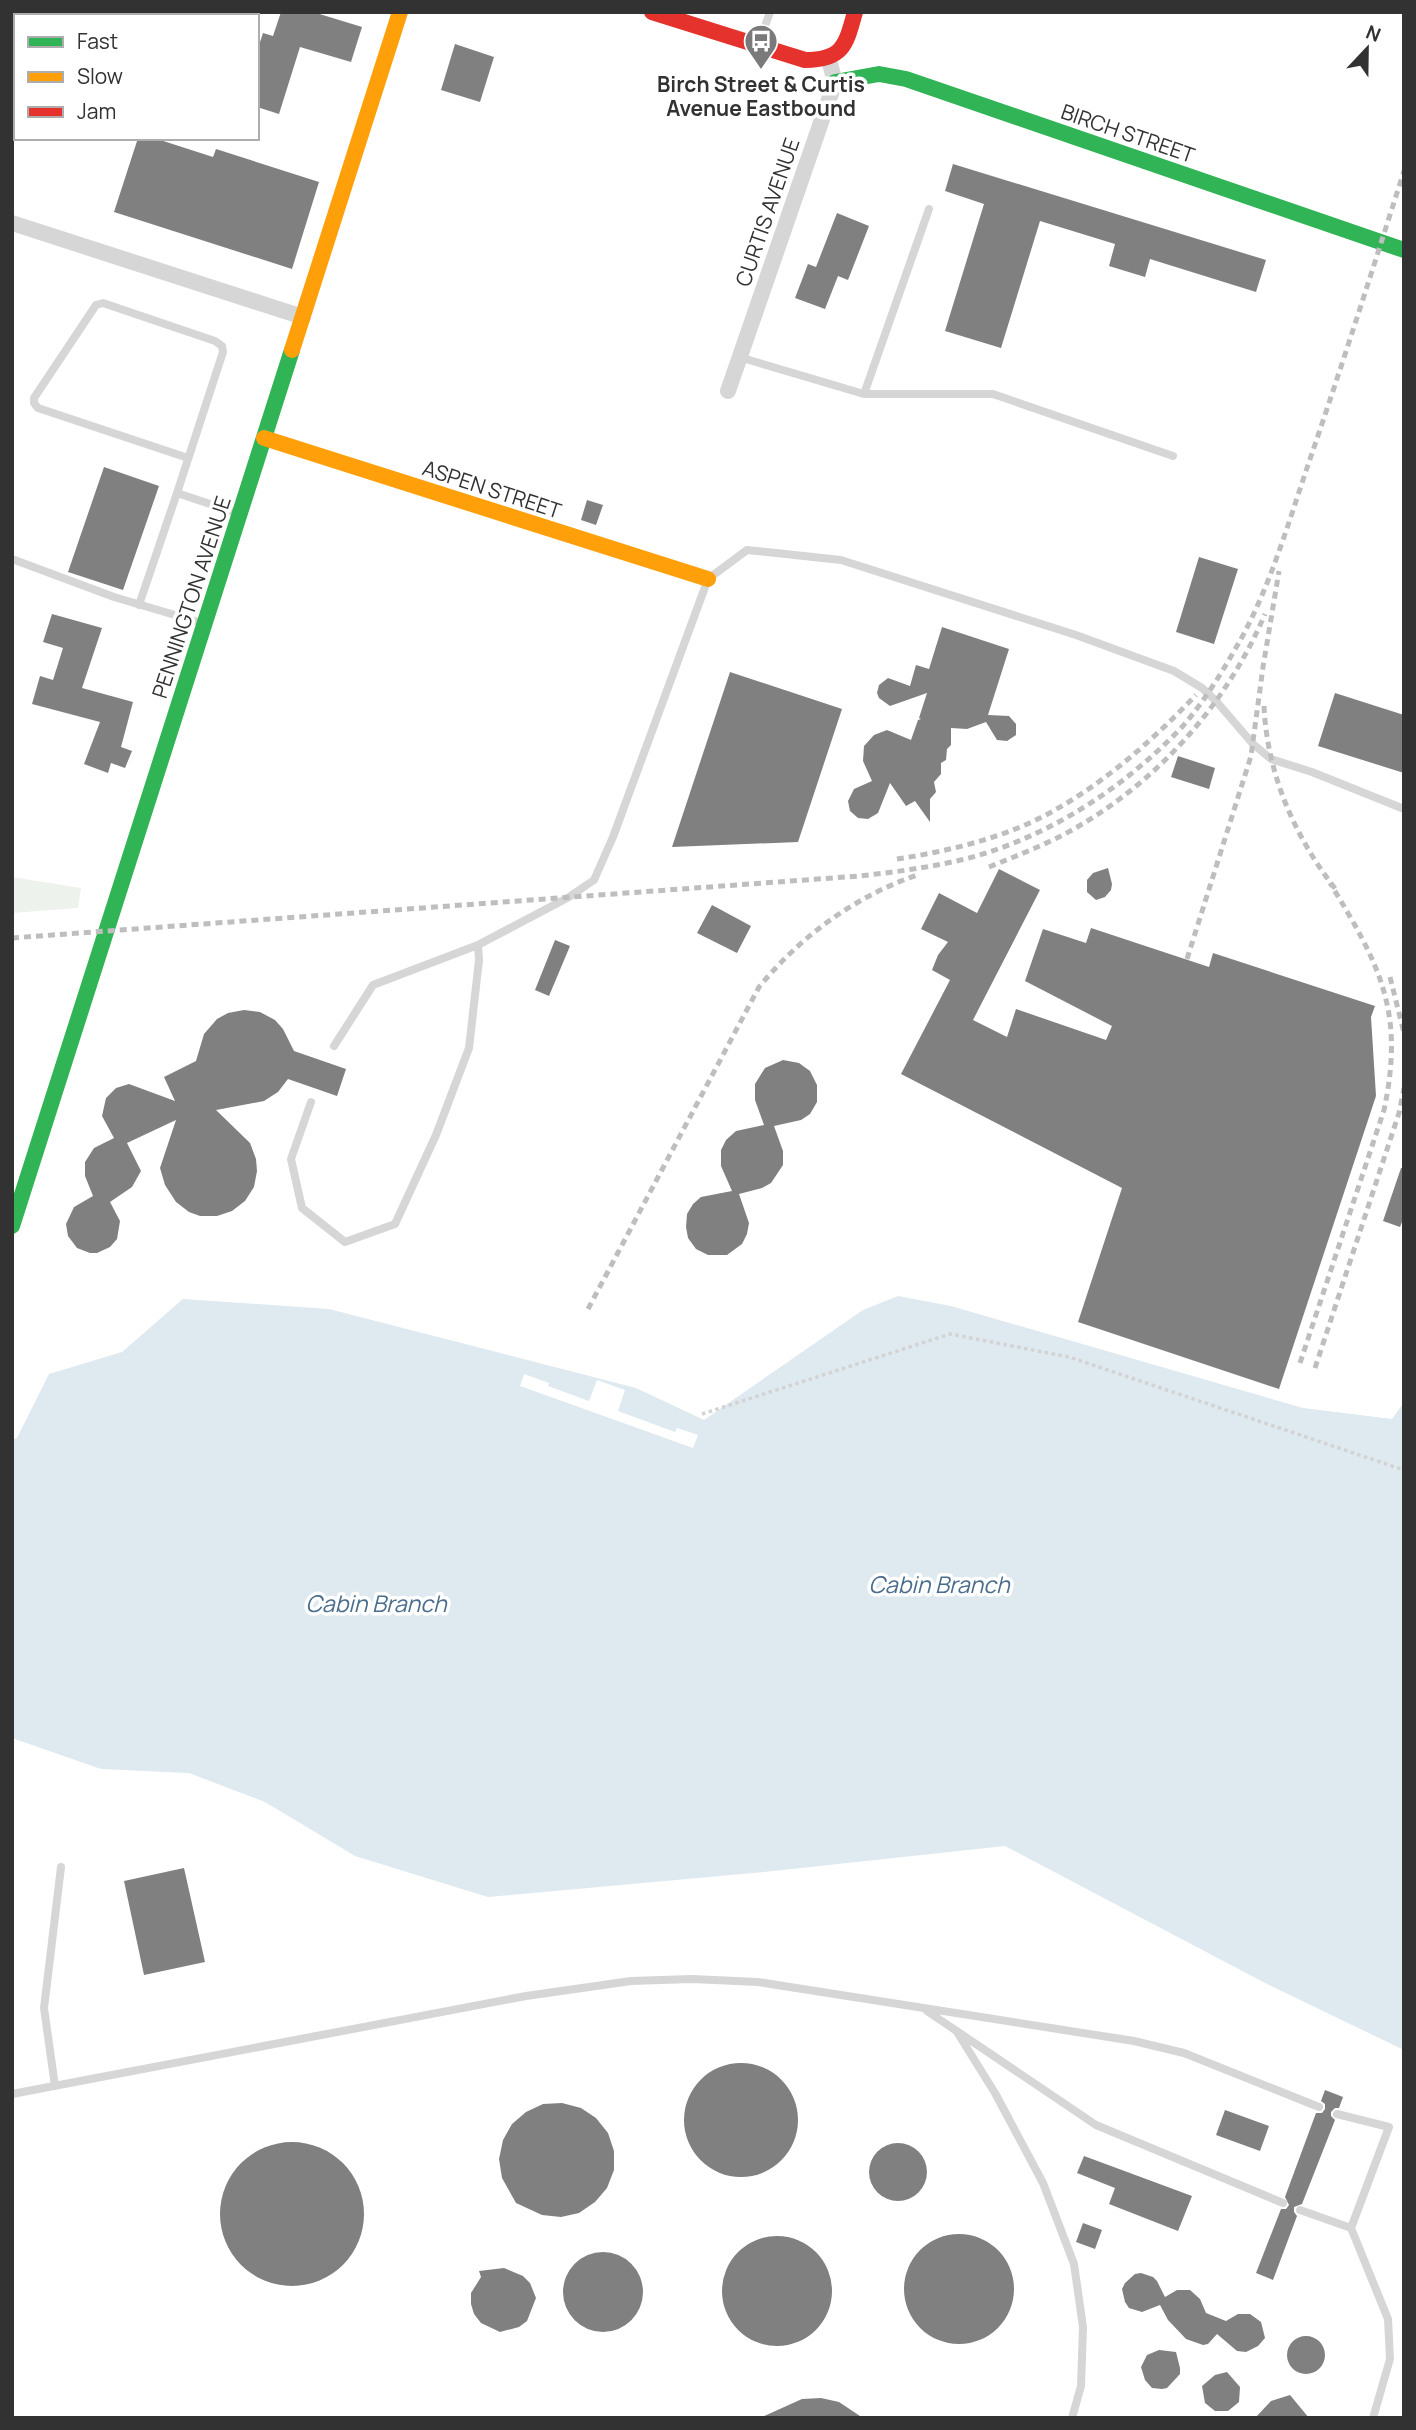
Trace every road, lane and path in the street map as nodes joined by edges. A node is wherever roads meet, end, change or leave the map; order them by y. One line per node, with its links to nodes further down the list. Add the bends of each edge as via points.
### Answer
1 (400, 12): 11 (main road, PENNINGTON AVENUE)
2 (652, 12): 5 (main road)
3 (770, 12): 5 (lane)
4 (855, 12): 6 (main road, via 844,47)
5 (759, 46): 6 (main road, via 805,60)
6 (829, 60): 7 (street)
7 (835, 82): 10 (main road, BIRCH STREET, via 879,74 906,79); 12 (street, CURTIS AVENUE)
8 (929, 209): 14 (lane)
9 (12, 223): 11 (street)
10 (1404, 250)
11 (303, 317): 15 (main road, PENNINGTON AVENUE)
12 (739, 358): 13 (street, CURTIS AVENUE); 14 (lane)
13 (728, 391)
14 (864, 394): 16 (lane, via 993,394)
15 (264, 438): 19 (main road, PENNINGTON AVENUE); 21 (main road, ASPEN STREET)
16 (1173, 456)
17 (188, 458): 17 (lane, via 222,346 103,303 96,305 34,403); 18 (lane)
18 (177, 493): 19 (lane); 22 (lane)
19 (240, 514): 23 (main road, PENNINGTON AVENUE)
20 (12, 559): 22 (lane)
21 (708, 579): 24 (lane, via 747,550 841,560 1076,635 1174,671 1202,688 1271,759); 25 (lane, via 594,880)
22 (139, 605): 23 (lane)
23 (205, 624): 28 (main road, PENNINGTON AVENUE)
24 (1404, 809)
25 (478, 945): 26 (lane, via 373,985); 27 (lane, via 470,1048 395,1224 345,1242 302,1208 291,1159)
26 (334, 1046)
27 (311, 1101)
28 (17, 1192): 29 (main road, PENNINGTON AVENUE); 30 (main road, PENNINGTON AVENUE)
29 (12, 1208)
30 (12, 1226)
31 (702, 1415): 32 (path, via 950,1334 1069,1357)
32 (1404, 1470)
33 (61, 1867): 36 (lane, via 44,2008)
34 (922, 2008): 35 (lane); 36 (lane, via 758,1982 631,1981 526,1996); 38 (lane, via 1184,2053)
35 (957, 2032): 40 (lane, via 1096,2125); 43 (lane, via 1043,2183 1074,2264 1083,2327 1081,2386)
36 (55, 2086): 37 (lane)
37 (12, 2094)
38 (1319, 2107)
39 (1337, 2114): 42 (lane, via 1389,2127)
40 (1283, 2203)
41 (1300, 2210): 42 (lane)
42 (1351, 2228): 44 (lane, via 1388,2319 1390,2359)
43 (1072, 2418)
44 (1373, 2418)

